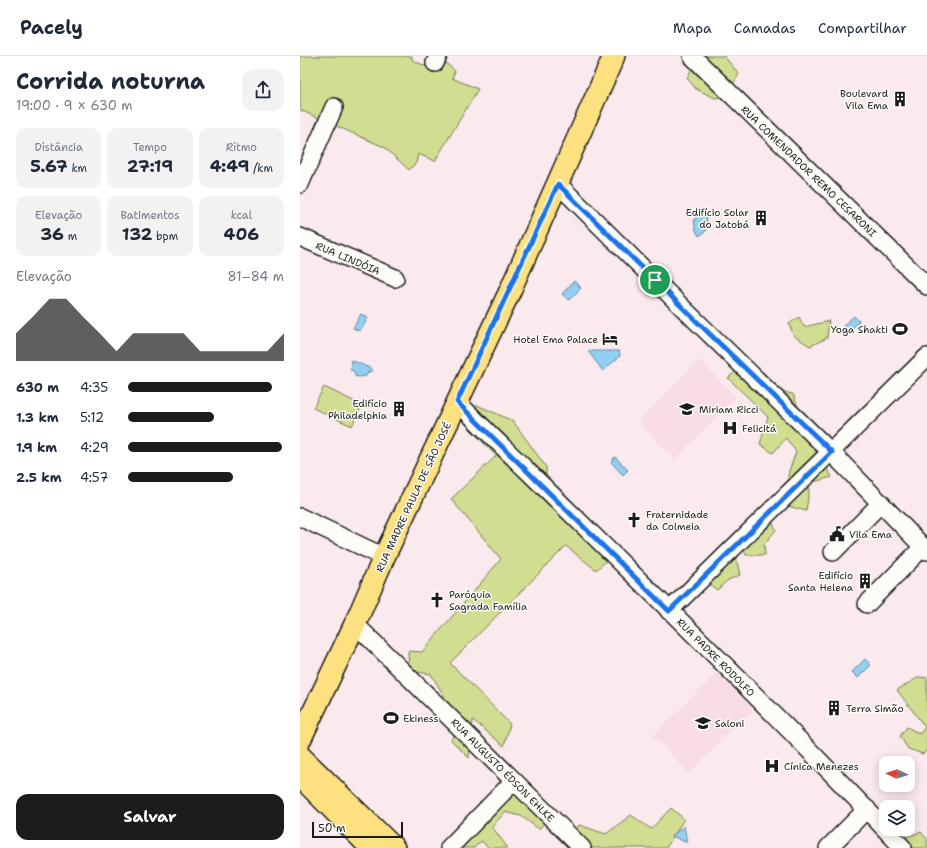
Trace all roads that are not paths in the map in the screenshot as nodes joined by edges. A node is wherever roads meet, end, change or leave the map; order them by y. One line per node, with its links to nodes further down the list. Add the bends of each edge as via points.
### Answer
1 (614, 56): 5 (main road, RUA MADRE PAULA DE SÃO JOSÉ)
2 (692, 56): 8 (street, RUA COMENDADOR REMO CESARONI)
3 (334, 107): 4 (street)
4 (300, 184)
5 (558, 184): 10 (main road, RUA MADRE PAULA DE SÃO JOSÉ); 11 (street)
6 (300, 237): 7 (street, RUA LINDÓIA)
7 (395, 278)
8 (927, 286)
9 (927, 357): 11 (street)
10 (457, 402): 16 (main road, RUA MADRE PAULA DE SÃO JOSÉ); 18 (street, RUA PADRE RODOLFO)
11 (832, 452): 12 (street); 18 (street)
12 (881, 503): 14 (street); 15 (street)
13 (300, 517): 16 (street)
14 (925, 549): 17 (street)
15 (833, 552)
16 (384, 557): 19 (main road, RUA MADRE PAULA DE SÃO JOSÉ)
17 (867, 604)
18 (669, 611): 26 (street, RUA PADRE RODOLFO)
19 (355, 624): 20 (main road, RUA MADRE PAULA DE SÃO JOSÉ); 25 (street, RUA AUGUSTO ÉDSON EHLKE)
20 (306, 722): 21 (main road, RUA MADRE PAULA DE SÃO JOSÉ); 24 (main road, via 314,754)
21 (300, 740)
22 (300, 756): 24 (main road)
23 (300, 776): 27 (main road)
24 (325, 780): 28 (main road)
25 (514, 781): 29 (street); 30 (street, RUA AUGUSTO ÉDSON EHLKE)
26 (866, 809): 31 (street); 32 (street, RUA PADRE RODOLFO)
27 (371, 848)
28 (394, 848)
29 (449, 848)
30 (582, 848)
31 (828, 848)
32 (903, 848)

